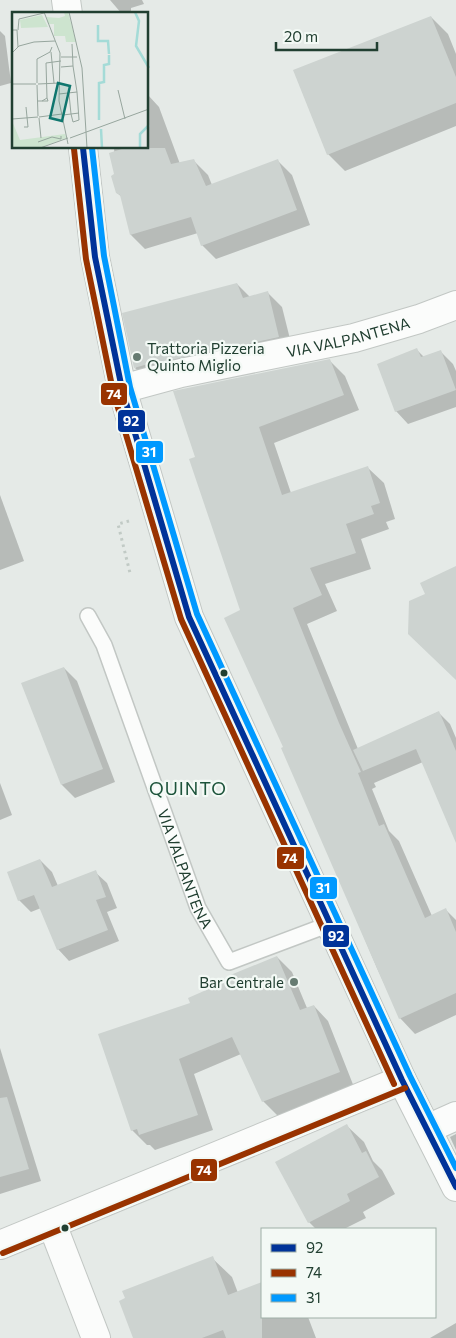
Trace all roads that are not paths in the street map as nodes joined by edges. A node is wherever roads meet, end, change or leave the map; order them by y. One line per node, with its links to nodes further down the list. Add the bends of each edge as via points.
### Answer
1 (83, 149): 3 (street, via 95,257)
2 (456, 305): 3 (street, VIA VALPANTENA, via 354,338)
3 (122, 389): 5 (street, via 189,617)
4 (88, 616): 5 (lane, VIA VALPANTENA, via 104,645 198,908 229,962)
5 (330, 924): 6 (street)
6 (402, 1080): 8 (street); 10 (street)
7 (456, 1116): 8 (street)
8 (427, 1129): 9 (street)
9 (456, 1186)
10 (52, 1224): 11 (street); 12 (street)
11 (0, 1245)
12 (96, 1338)

